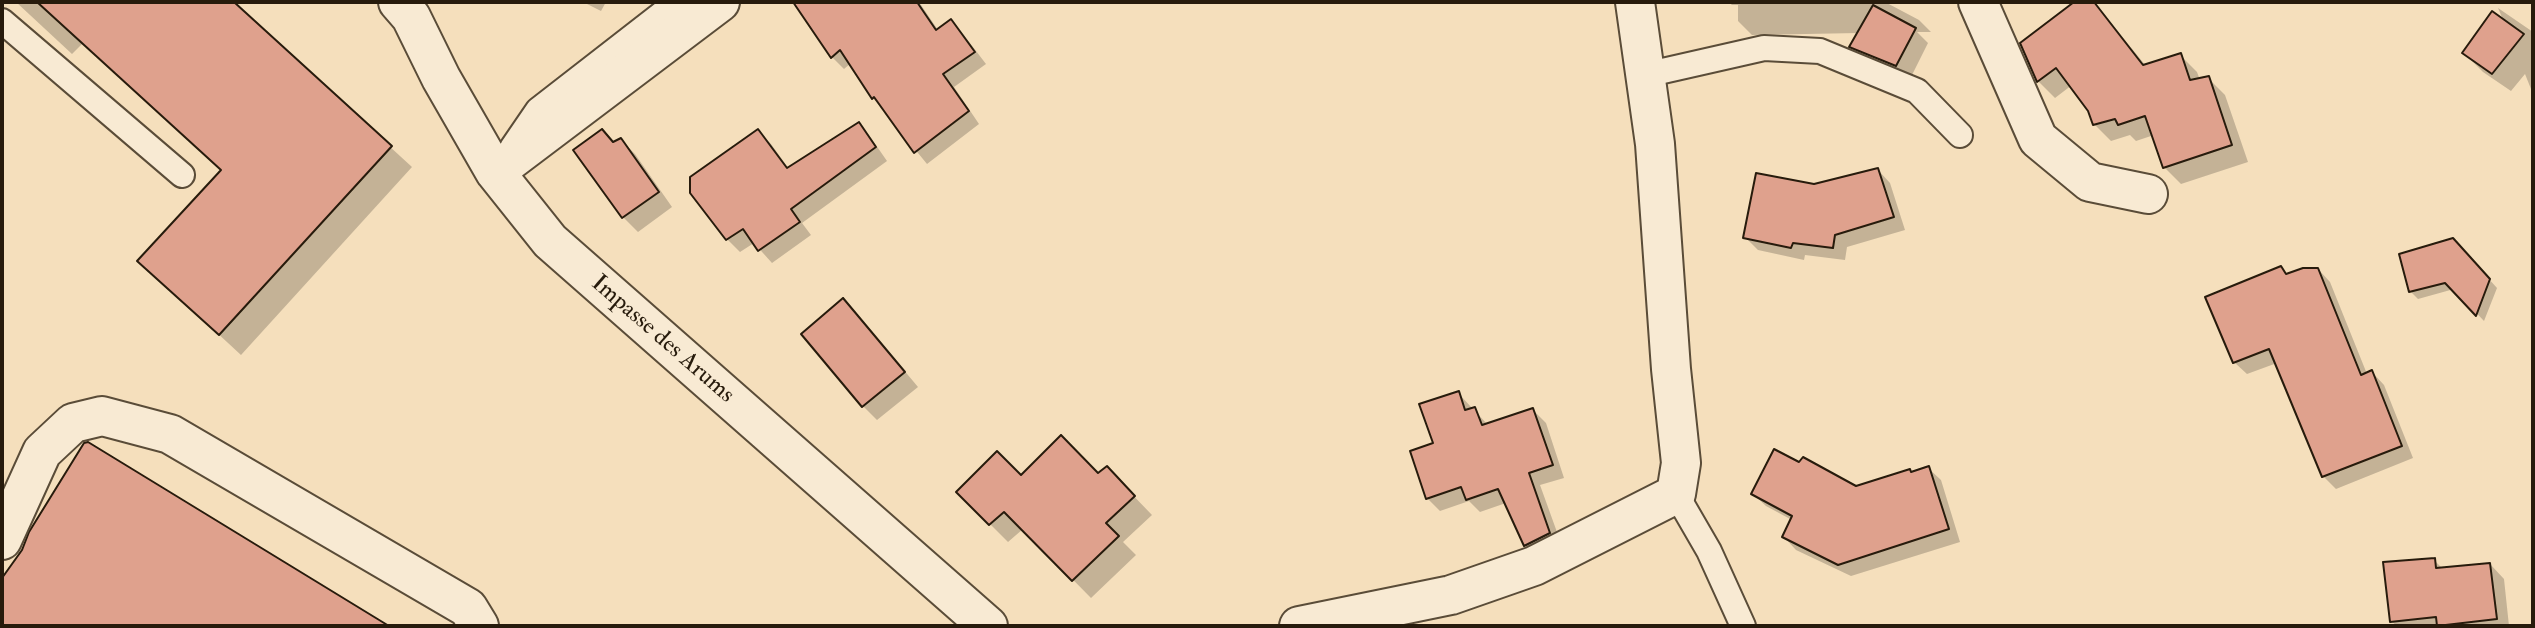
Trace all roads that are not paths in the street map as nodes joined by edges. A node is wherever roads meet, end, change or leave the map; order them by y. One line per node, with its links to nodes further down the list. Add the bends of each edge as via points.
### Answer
1 (398, 2): 9 (street, Impasse des Arums, via 411,17)
2 (677, 2): 9 (lane, via 538,110)
3 (720, 2): 9 (street)
4 (1635, 2): 7 (street)
5 (1978, 2): 11 (street, via 2038,139 2090,182)
6 (2, 21): 10 (lane)
7 (1646, 75): 8 (lane, via 1763,48 1820,51 1917,92); 12 (street, via 1681,463)
8 (1960, 135)
9 (495, 172): 15 (street, Impasse des Arums, via 550,241)
10 (182, 175)
11 (2148, 194)
12 (1676, 494): 16 (street, via 1534,566 1451,595); 17 (lane, via 1709,551)
13 (2, 540): 14 (street, via 42,452 73,423 102,416 170,434 468,608)
14 (479, 626)
15 (988, 626)
16 (1299, 626)
17 (1743, 626)

